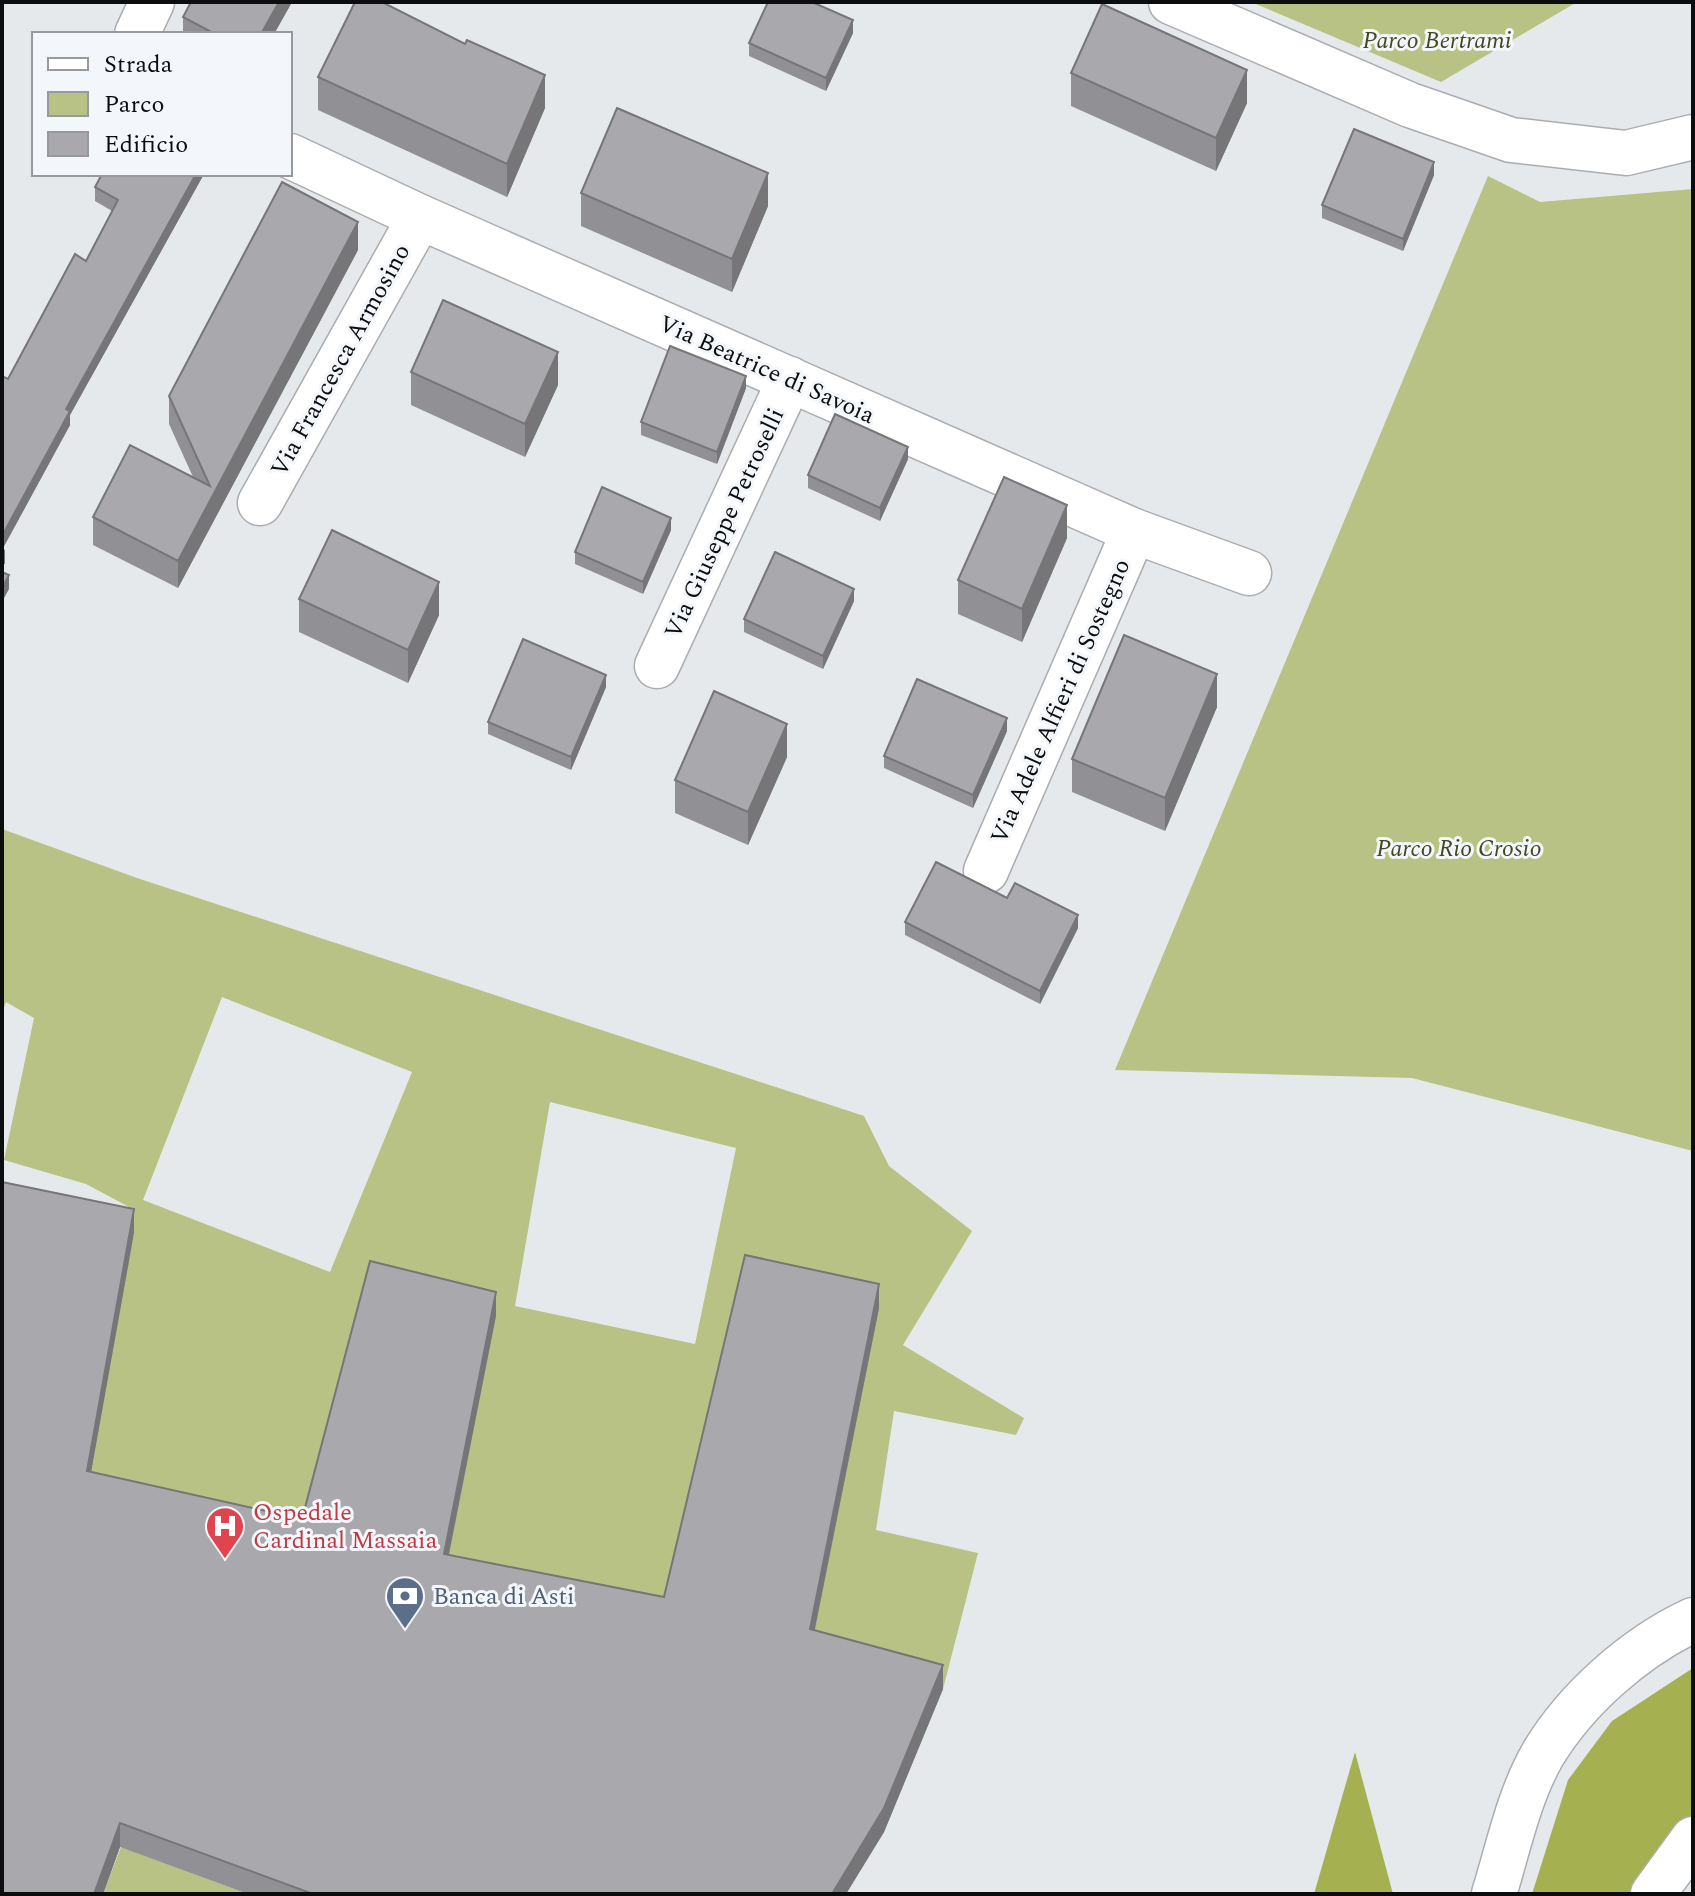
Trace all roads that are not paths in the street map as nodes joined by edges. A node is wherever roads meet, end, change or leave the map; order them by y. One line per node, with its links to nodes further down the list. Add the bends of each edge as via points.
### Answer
1 (152, 2): 3 (street)
2 (1171, 2): 4 (street, via 1410,105 1511,140 1626,153)
3 (138, 32)
4 (1693, 137)
5 (292, 157): 6 (street, Via Beatrice di Savoia)
6 (420, 217): 7 (street, Via Beatrice di Savoia); 8 (street, Via Francesca Armosino)
7 (790, 379): 9 (street, Via Beatrice di Savoia); 11 (street, Via Giuseppe Petroselli)
8 (260, 503)
9 (1134, 531): 10 (street, Via Beatrice di Savoia); 12 (street, Via Adele Alfieri di Sostegno)
10 (1249, 573)
11 (657, 666)
12 (986, 871)
13 (1693, 1620): 15 (street, via 1664,1633 1581,1703 1542,1756)
14 (1693, 1839): 16 (street)
15 (1494, 1894)
16 (1653, 1894)

